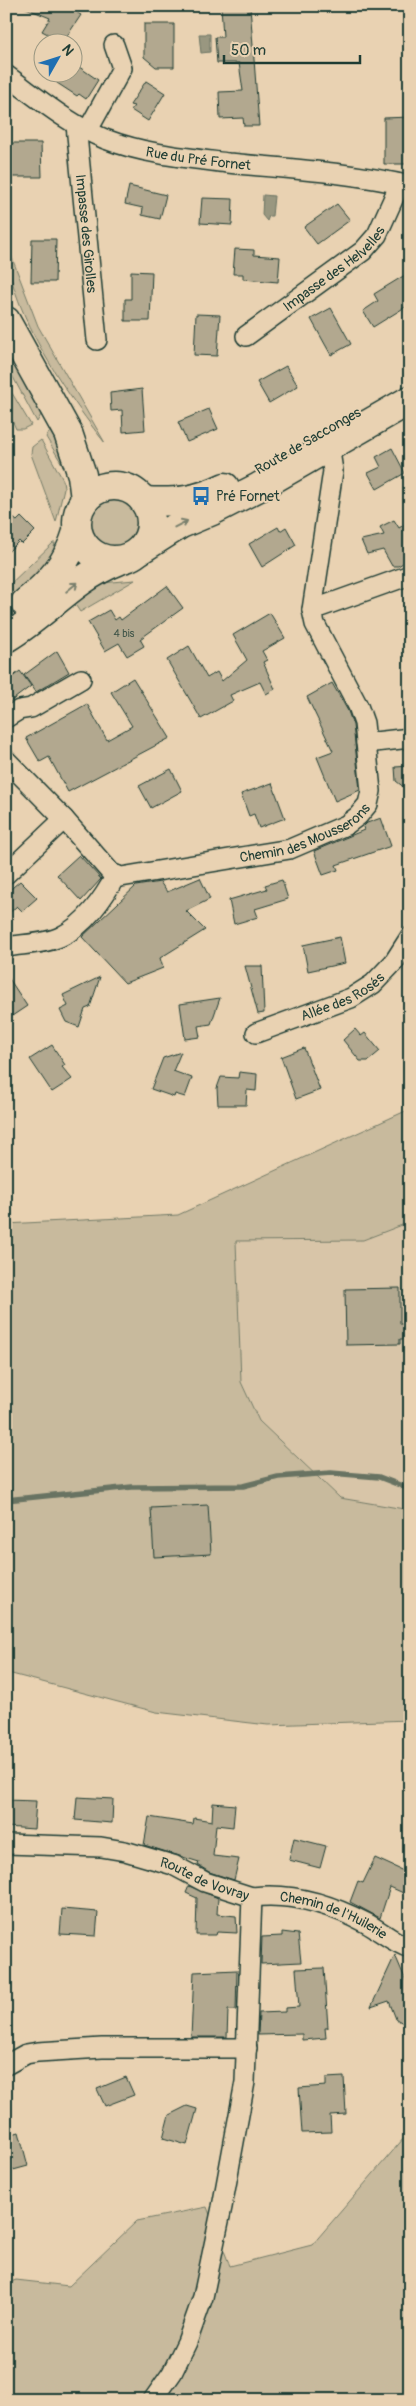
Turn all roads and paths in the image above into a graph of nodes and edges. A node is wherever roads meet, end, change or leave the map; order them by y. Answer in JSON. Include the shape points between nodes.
{"nodes":[{"id":1,"x":114,"y":45,"type":"dead end"},
{"id":2,"x":6,"y":75,"type":"edge"},
{"id":3,"x":82,"y":128,"type":"junction"},
{"id":4,"x":405,"y":185,"type":"edge"},
{"id":5,"x":6,"y":321,"type":"edge"},
{"id":6,"x":246,"y":336,"type":"dead end"},
{"id":7,"x":97,"y":340,"type":"dead end"},
{"id":8,"x":410,"y":382,"type":"edge"},
{"id":9,"x":410,"y":400,"type":"edge"},
{"id":10,"x":68,"y":433,"type":"junction"},
{"id":11,"x":329,"y":445,"type":"junction"},
{"id":12,"x":122,"y":486,"type":"junction"},
{"id":13,"x":85,"y":499,"type":"junction"},
{"id":14,"x":144,"y":501,"type":"junction"},
{"id":15,"x":77,"y":532,"type":"junction"},
{"id":16,"x":129,"y":556,"type":"junction"},
{"id":17,"x":410,"y":575,"type":"edge"},
{"id":18,"x":312,"y":610,"type":"junction"},
{"id":19,"x":6,"y":616,"type":"edge"},
{"id":20,"x":6,"y":638,"type":"edge"},
{"id":21,"x":82,"y":678,"type":"dead end"},
{"id":22,"x":6,"y":718,"type":"edge"},
{"id":23,"x":410,"y":738,"type":"edge"},
{"id":24,"x":366,"y":743,"type":"junction"},
{"id":25,"x":6,"y":760,"type":"edge"},
{"id":26,"x":64,"y":819,"type":"junction"},
{"id":27,"x":6,"y":874,"type":"edge"},
{"id":28,"x":116,"y":875,"type":"junction"},
{"id":29,"x":410,"y":937,"type":"edge"},
{"id":30,"x":6,"y":947,"type":"edge"},
{"id":31,"x":256,"y":1033,"type":"dead end"},
{"id":32,"x":6,"y":1844,"type":"edge"},
{"id":33,"x":252,"y":1897,"type":"junction"},
{"id":34,"x":410,"y":1948,"type":"edge"},
{"id":35,"x":247,"y":2048,"type":"junction"},
{"id":36,"x":6,"y":2065,"type":"edge"},
{"id":37,"x":153,"y":2400,"type":"edge"}],
"edges":[{"from":1,"to":3,"type":"street","via":[[122,68]]},
{"from":2,"to":3,"type":"street","name":"Rue du Pré Fornet"},
{"from":3,"to":4,"type":"street","name":"Rue du Pré Fornet","via":[[106,139],[169,156],[353,176]]},
{"from":3,"to":7,"type":"street","name":"Impasse des Girolles"},
{"from":4,"to":6,"type":"street","name":"Impasse des Helvelles","via":[[377,235],[363,250]]},
{"from":5,"to":10,"type":"street"},
{"from":8,"to":14,"type":"street","name":"Route de Sacconges","via":[[220,489],[176,502]]},
{"from":9,"to":11,"type":"street","name":"Route de Sacconges"},
{"from":10,"to":12,"type":"street","via":[[97,466]]},
{"from":10,"to":13,"type":"street","via":[[82,475]]},
{"from":16,"to":11,"type":"street","name":"Route de Sacconges","one_way":true,"via":[[181,524],[259,487]]},
{"from":11,"to":18,"type":"street","name":"Chemin des Mousserons","via":[[333,471]]},
{"from":12,"to":13,"type":"street","via":[[95,490]]},
{"from":12,"to":14,"type":"street"},
{"from":13,"to":15,"type":"street","via":[[77,514]]},
{"from":14,"to":16,"type":"street","via":[[152,526],[148,540]]},
{"from":15,"to":16,"type":"street","via":[[82,544],[104,560]]},
{"from":15,"to":19,"type":"street","via":[[61,569],[38,593]]},
{"from":20,"to":16,"type":"street","name":"Route de Sacconges","one_way":true,"via":[[26,626],[82,579]]},
{"from":17,"to":18,"type":"street"},
{"from":18,"to":24,"type":"street","name":"Chemin des Mousserons","via":[[314,624],[358,706]]},
{"from":21,"to":22,"type":"street","via":[[41,703]]},
{"from":23,"to":24,"type":"street"},
{"from":24,"to":28,"type":"street","name":"Chemin des Mousserons","via":[[371,791],[368,804],[346,825],[290,849],[121,877]]},
{"from":25,"to":26,"type":"street"},
{"from":26,"to":27,"type":"street"},
{"from":26,"to":28,"type":"street"},
{"from":28,"to":30,"type":"street","via":[[90,914],[60,937]]},
{"from":29,"to":31,"type":"street","name":"Allée des Rosés","via":[[394,962],[372,984],[351,998]]},
{"from":32,"to":33,"type":"street","name":"Route de Vovray","via":[[101,1847],[125,1851],[173,1865],[205,1882]]},
{"from":33,"to":34,"type":"street","name":"Chemin de l'Huilerie","via":[[309,1901],[332,1907]]},
{"from":33,"to":35,"type":"street","name":"Route de Vovray"},
{"from":35,"to":36,"type":"street","via":[[102,2048],[38,2052],[26,2054]]},
{"from":35,"to":37,"type":"street","name":"Route de Vovray","via":[[246,2082],[203,2297],[188,2342]]}]}
